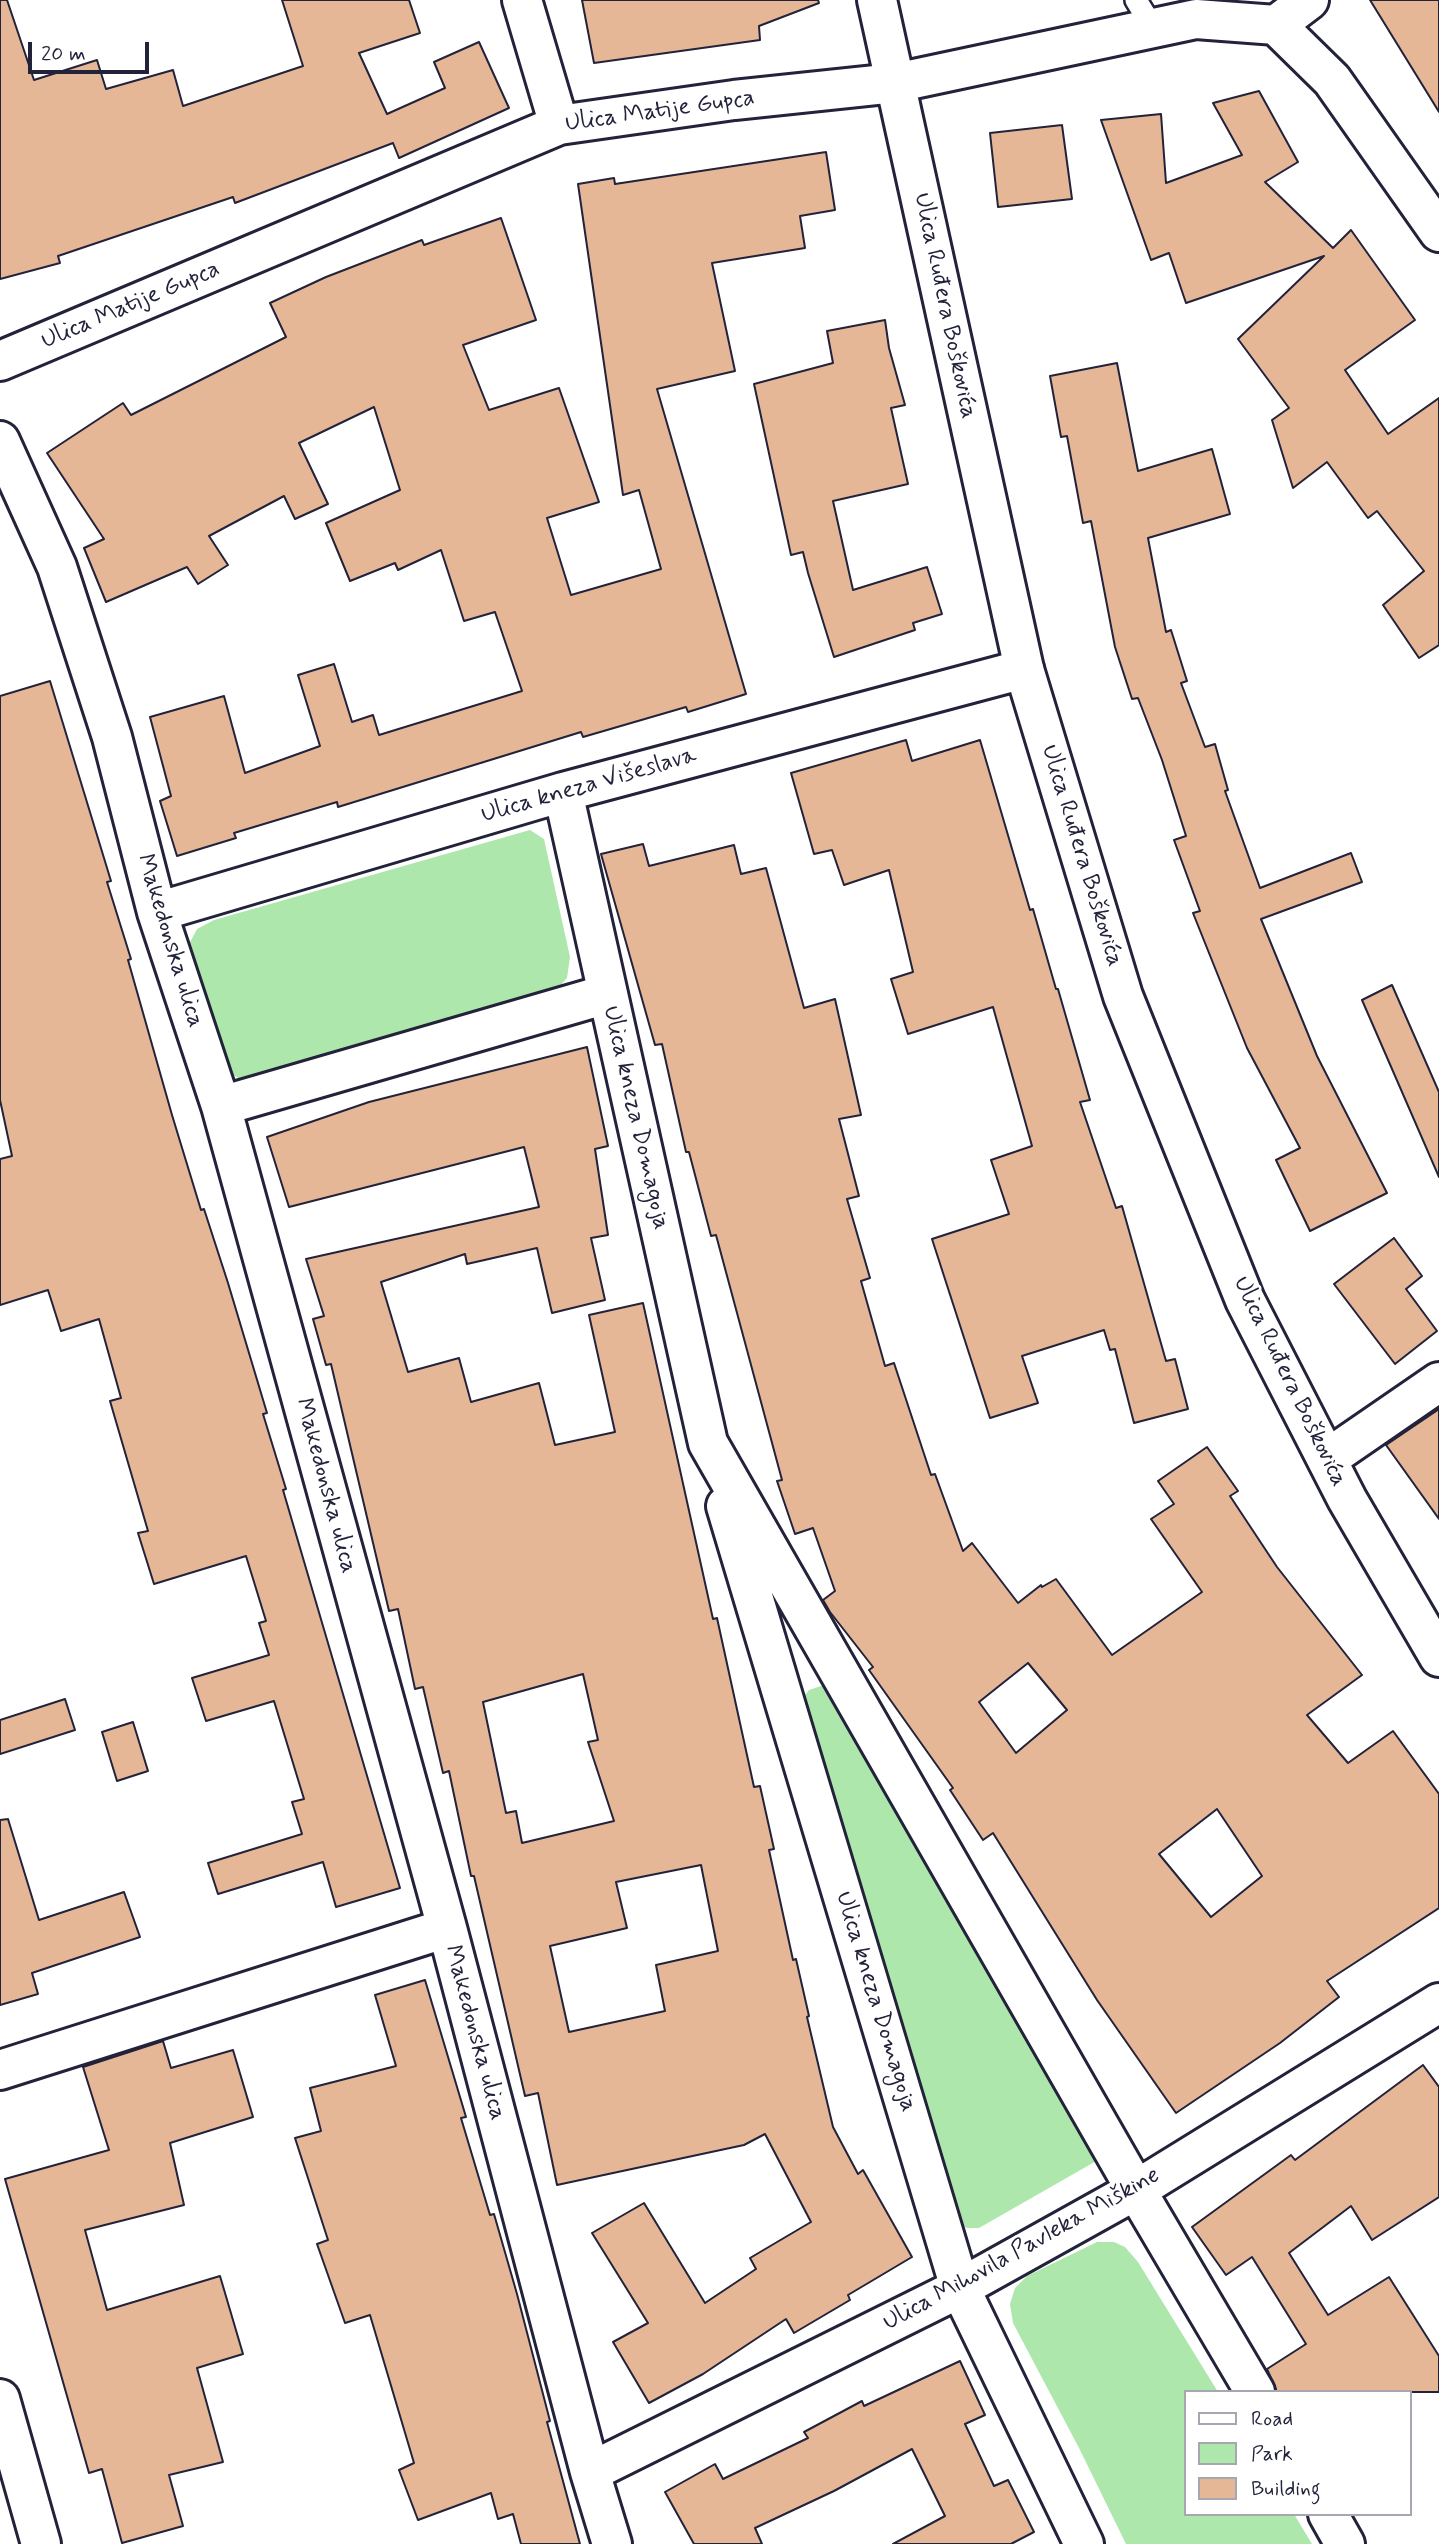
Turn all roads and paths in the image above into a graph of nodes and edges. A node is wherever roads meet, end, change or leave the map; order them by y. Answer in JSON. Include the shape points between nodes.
{"nodes":[{"id":1,"x":522,"y":0,"type":"edge"},
{"id":2,"x":877,"y":0,"type":"edge"},
{"id":3,"x":1309,"y":0,"type":"edge"},
{"id":4,"x":1144,"y":14,"type":"edge"},
{"id":5,"x":1276,"y":25,"type":"junction"},
{"id":6,"x":895,"y":83,"type":"junction"},
{"id":7,"x":559,"y":125,"type":"junction"},
{"id":8,"x":1439,"y":232,"type":"edge"},
{"id":9,"x":0,"y":361,"type":"edge"},
{"id":10,"x":0,"y":441,"type":"edge"},
{"id":11,"x":1024,"y":668,"type":"junction"},
{"id":12,"x":563,"y":792,"type":"junction"},
{"id":13,"x":157,"y":912,"type":"junction"},
{"id":14,"x":607,"y":994,"type":"junction"},
{"id":15,"x":220,"y":1106,"type":"junction"},
{"id":16,"x":1439,"y":1382,"type":"edge"},
{"id":17,"x":708,"y":1443,"type":"junction"},
{"id":18,"x":1326,"y":1459,"type":"junction"},
{"id":19,"x":1439,"y":1657,"type":"edge"},
{"id":20,"x":447,"y":1928,"type":"junction"},
{"id":21,"x":1439,"y":2003,"type":"edge"},
{"id":22,"x":0,"y":2070,"type":"edge"},
{"id":23,"x":1136,"y":2190,"type":"junction"},
{"id":24,"x":960,"y":2288,"type":"junction"},
{"id":25,"x":1254,"y":2390,"type":"edge"},
{"id":26,"x":0,"y":2399,"type":"edge"},
{"id":27,"x":590,"y":2472,"type":"junction"},
{"id":28,"x":1329,"y":2516,"type":"edge"},
{"id":29,"x":41,"y":2544,"type":"edge"},
{"id":30,"x":612,"y":2544,"type":"edge"},
{"id":31,"x":1084,"y":2544,"type":"edge"},
{"id":32,"x":1345,"y":2544,"type":"edge"}],
"edges":[{"from":1,"to":7,"type":"street"},
{"from":2,"to":6,"type":"street","name":"Ulica Ruđera Boškovića"},
{"from":3,"to":5,"type":"street"},
{"from":4,"to":5,"type":"street","name":"Ulica Matije Gupca"},
{"from":4,"to":6,"type":"street","name":"Ulica Matije Gupca"},
{"from":5,"to":8,"type":"street","via":[[1332,80]]},
{"from":6,"to":7,"type":"street","name":"Ulica Matije Gupca"},
{"from":6,"to":11,"type":"street","name":"Ulica Ruđera Boškovića"},
{"from":7,"to":9,"type":"street","name":"Ulica Matije Gupca"},
{"from":10,"to":13,"type":"street","name":"Makedonska ulica","via":[[57,567],[112,737]]},
{"from":11,"to":12,"type":"street","name":"Ulica kneza Višeslava"},
{"from":11,"to":18,"type":"street","name":"Ulica Ruđera Boškovića","via":[[1123,996],[1245,1300]]},
{"from":12,"to":13,"type":"street","name":"Ulica kneza Višeslava"},
{"from":12,"to":14,"type":"street","name":"Ulica kneza Domagoja"},
{"from":13,"to":15,"type":"street","name":"Makedonska ulica"},
{"from":14,"to":15,"type":"street"},
{"from":14,"to":17,"type":"street","name":"Ulica kneza Domagoja"},
{"from":15,"to":20,"type":"street","name":"Makedonska ulica"},
{"from":16,"to":18,"type":"street"},
{"from":17,"to":23,"type":"street","name":"Ulica kneza Domagoja"},
{"from":17,"to":24,"type":"street","name":"Ulica kneza Domagoja"},
{"from":18,"to":19,"type":"street","name":"Ulica Ruđera Boškovića"},
{"from":20,"to":22,"type":"street"},
{"from":20,"to":27,"type":"street","name":"Makedonska ulica"},
{"from":21,"to":23,"type":"street","name":"Ulica Mihovila Pavleka Miškine"},
{"from":23,"to":24,"type":"street","name":"Ulica Mihovila Pavleka Miškine"},
{"from":23,"to":25,"type":"street","name":"Ulica kneza Domagoja"},
{"from":24,"to":27,"type":"street","name":"Ulica Mihovila Pavleka Miškine"},
{"from":24,"to":31,"type":"street","name":"Ulica kneza Domagoja"},
{"from":26,"to":29,"type":"street"},
{"from":27,"to":30,"type":"street","name":"Makedonska ulica"},
{"from":28,"to":32,"type":"street"}]}
